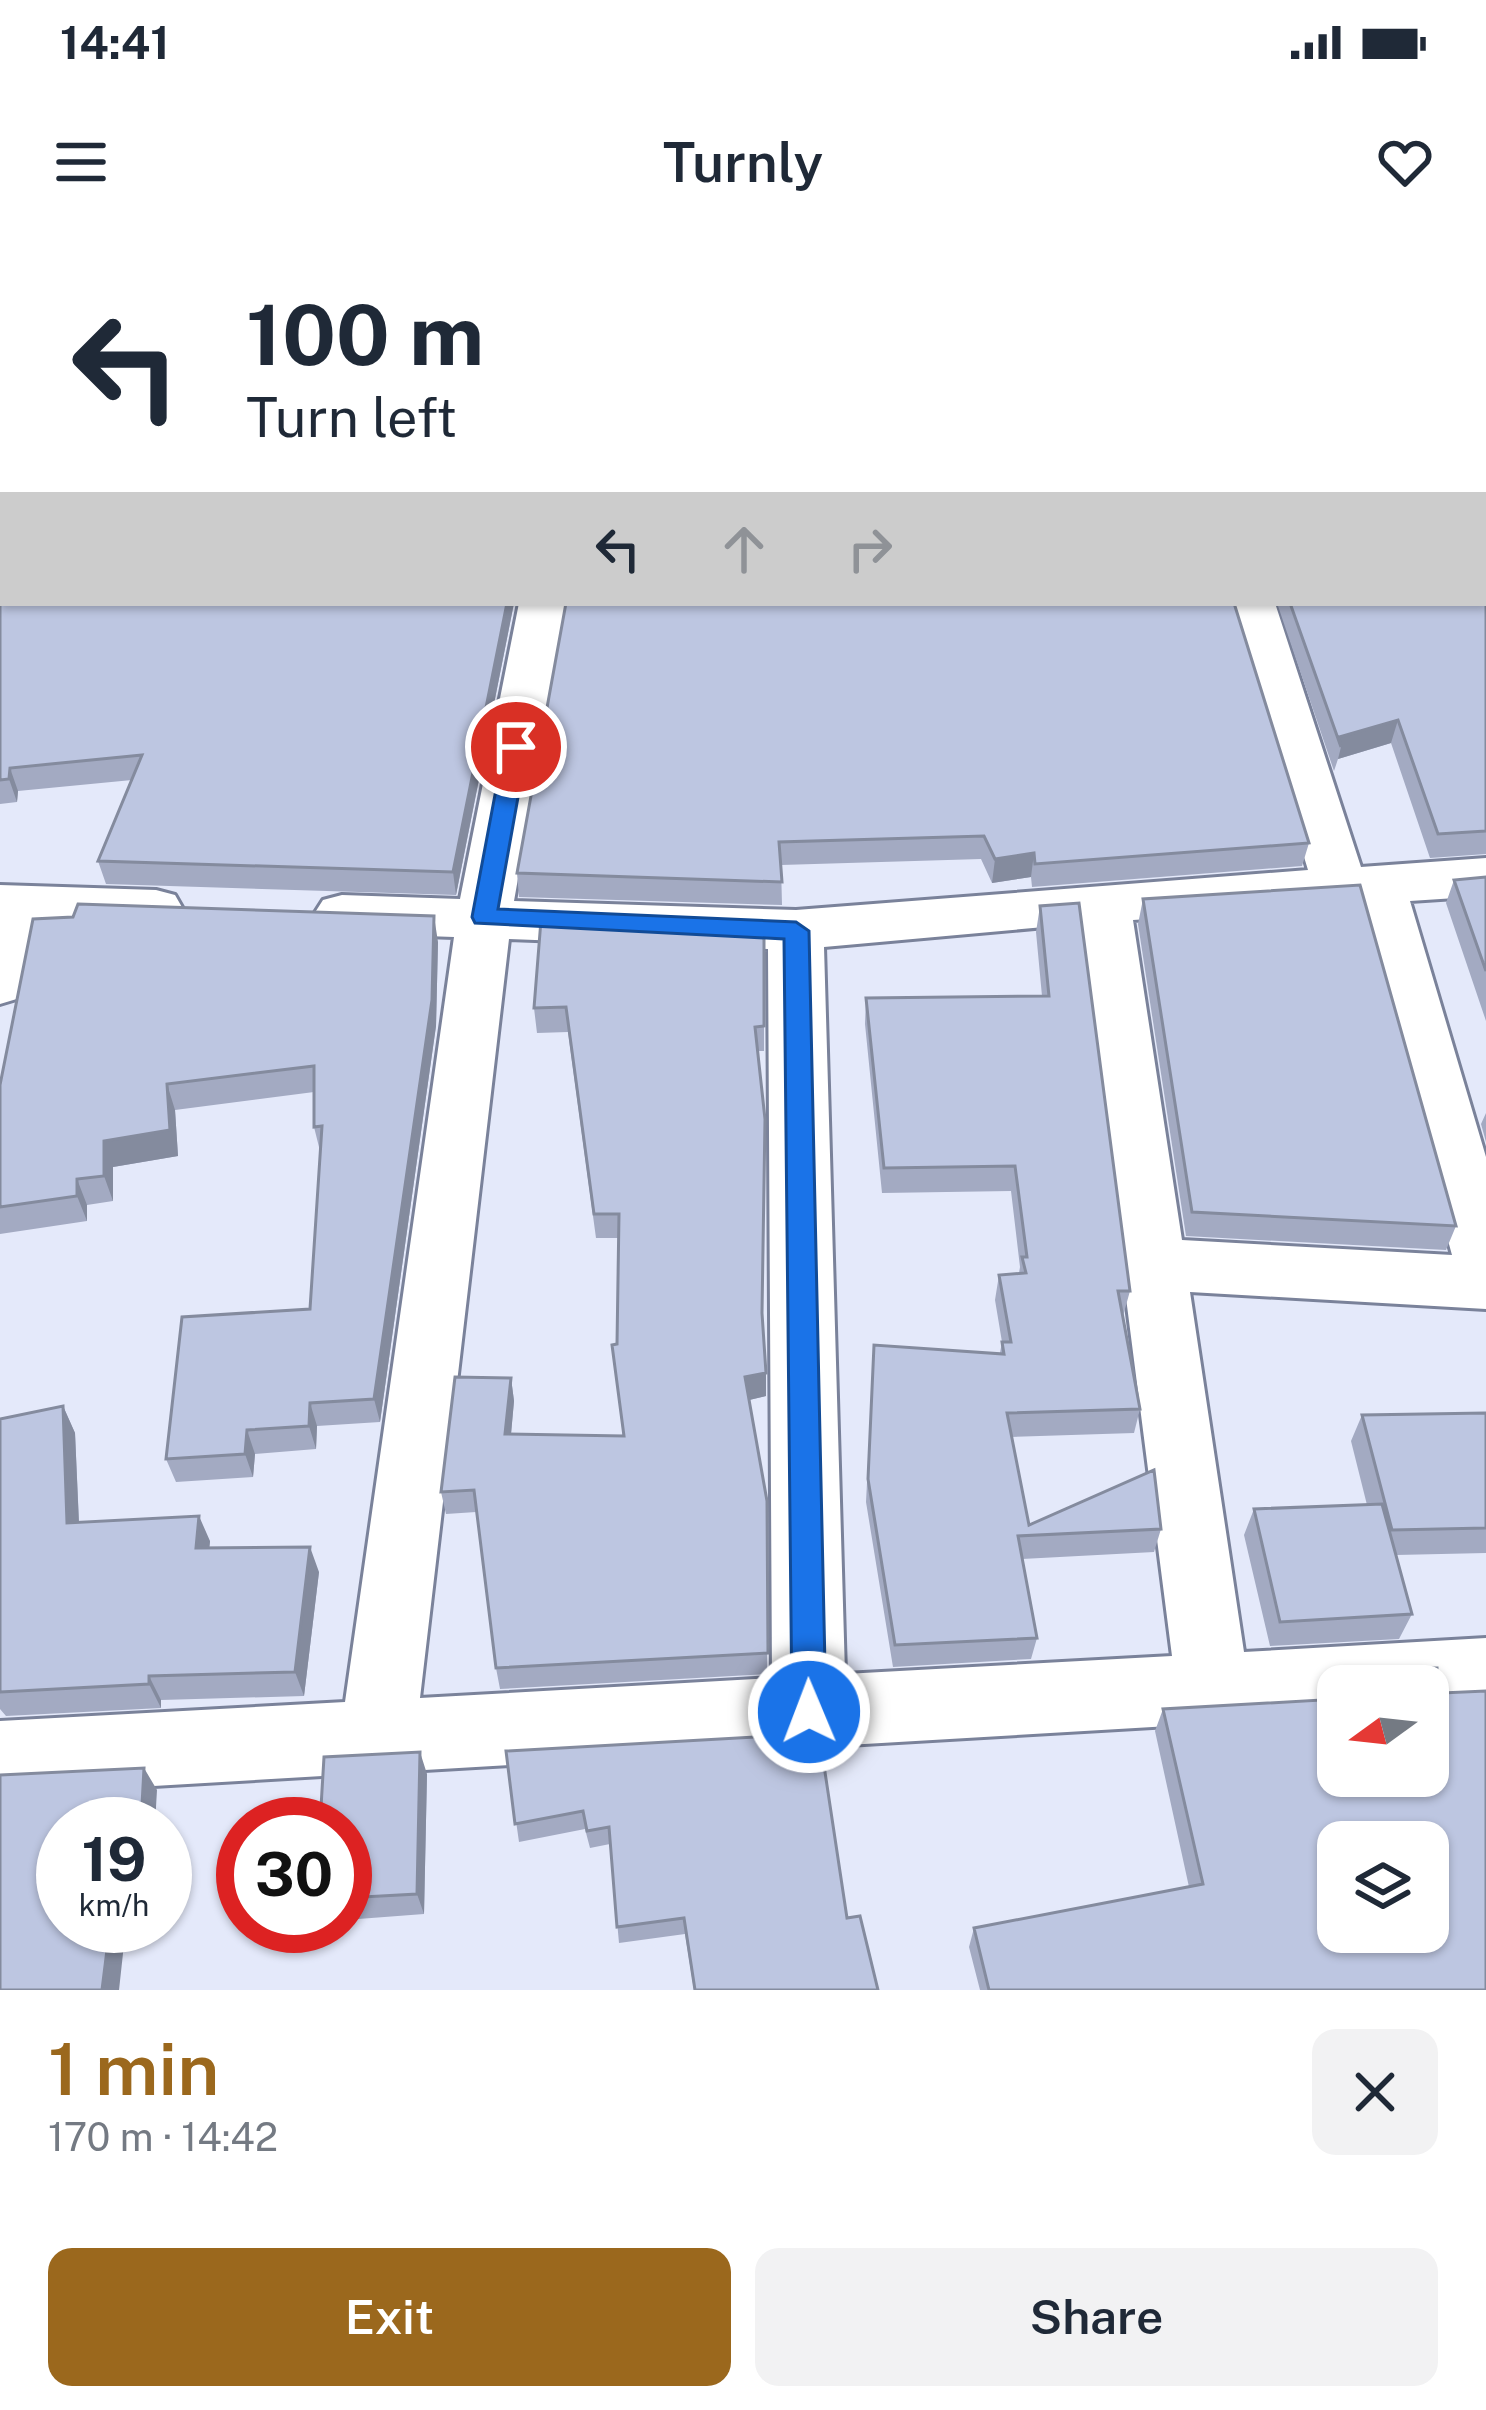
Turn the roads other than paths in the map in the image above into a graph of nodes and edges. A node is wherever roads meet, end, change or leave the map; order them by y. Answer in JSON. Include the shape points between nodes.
{"nodes":[{"id":1,"x":542,"y":606,"type":"edge"},
{"id":2,"x":1252,"y":606,"type":"edge"},
{"id":3,"x":1486,"y":878,"type":"edge"},
{"id":4,"x":1359,"y":887,"type":"junction"},
{"id":5,"x":1102,"y":903,"type":"junction"},
{"id":6,"x":5,"y":905,"type":"edge"},
{"id":7,"x":200,"y":910,"type":"edge"},
{"id":8,"x":295,"y":912,"type":"edge"},
{"id":9,"x":484,"y":917,"type":"junction"},
{"id":10,"x":796,"y":931,"type":"junction"},
{"id":11,"x":0,"y":983,"type":"edge"},
{"id":12,"x":1486,"y":1263,"type":"edge"},
{"id":13,"x":1150,"y":1264,"type":"junction"},
{"id":14,"x":1486,"y":1283,"type":"edge"},
{"id":15,"x":1486,"y":1672,"type":"edge"},
{"id":16,"x":1213,"y":1688,"type":"junction"},
{"id":17,"x":809,"y":1712,"type":"junction"},
{"id":18,"x":378,"y":1736,"type":"junction"},
{"id":19,"x":0,"y":1758,"type":"edge"}],
"edges":[{"from":1,"to":9,"type":"street"},
{"from":2,"to":4,"type":"street"},
{"from":3,"to":4,"type":"street"},
{"from":4,"to":5,"type":"street"},
{"from":4,"to":12,"type":"street"},
{"from":5,"to":10,"type":"street"},
{"from":5,"to":13,"type":"street"},
{"from":6,"to":7,"type":"street"},
{"from":6,"to":11,"type":"street"},
{"from":8,"to":9,"type":"street"},
{"from":9,"to":10,"type":"street"},
{"from":9,"to":18,"type":"street"},
{"from":10,"to":17,"type":"street"},
{"from":13,"to":14,"type":"street"},
{"from":13,"to":16,"type":"street"},
{"from":15,"to":16,"type":"street"},
{"from":16,"to":17,"type":"street"},
{"from":17,"to":18,"type":"street"},
{"from":18,"to":19,"type":"street"}]}
